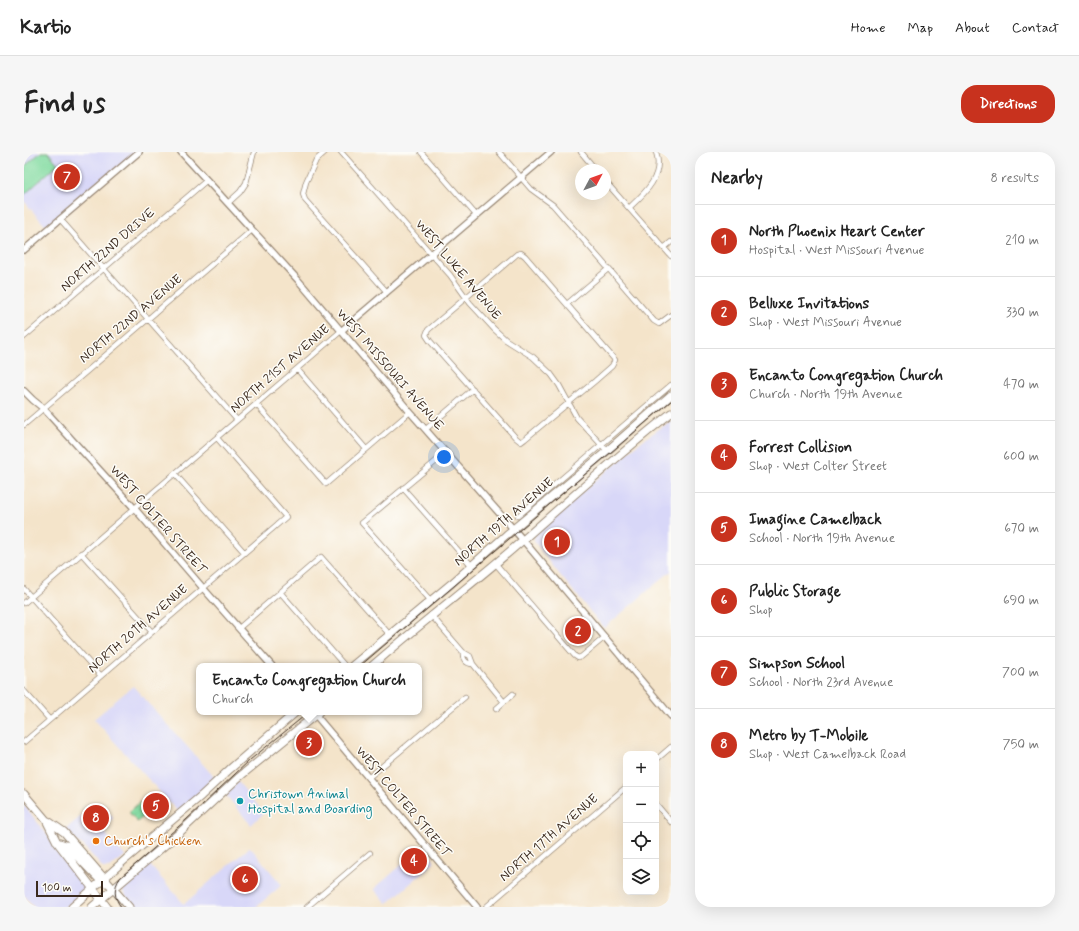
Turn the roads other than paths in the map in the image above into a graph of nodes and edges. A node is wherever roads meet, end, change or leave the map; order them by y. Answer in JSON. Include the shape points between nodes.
{"nodes":[{"id":1,"x":139,"y":152,"type":"edge"},
{"id":2,"x":181,"y":152,"type":"edge"},
{"id":3,"x":254,"y":152,"type":"edge"},
{"id":4,"x":325,"y":152,"type":"edge"},
{"id":5,"x":341,"y":152,"type":"edge"},
{"id":6,"x":421,"y":152,"type":"edge"},
{"id":7,"x":499,"y":152,"type":"edge"},
{"id":8,"x":551,"y":152,"type":"edge"},
{"id":9,"x":581,"y":152,"type":"edge"},
{"id":10,"x":656,"y":152,"type":"edge"},
{"id":11,"x":591,"y":164,"type":"edge"},
{"id":12,"x":522,"y":177,"type":"junction"},
{"id":13,"x":207,"y":180,"type":"junction"},
{"id":14,"x":611,"y":188,"type":"edge"},
{"id":15,"x":228,"y":203,"type":"junction"},
{"id":16,"x":629,"y":208,"type":"junction"},
{"id":17,"x":476,"y":215,"type":"junction"},
{"id":18,"x":60,"y":219,"type":"junction"},
{"id":19,"x":252,"y":230,"type":"junction"},
{"id":20,"x":671,"y":242,"type":"edge"},
{"id":21,"x":664,"y":248,"type":"junction"},
{"id":22,"x":24,"y":250,"type":"edge"},
{"id":23,"x":432,"y":254,"type":"junction"},
{"id":24,"x":671,"y":256,"type":"edge"},
{"id":25,"x":103,"y":269,"type":"junction"},
{"id":26,"x":608,"y":269,"type":"junction"},
{"id":27,"x":387,"y":292,"type":"junction"},
{"id":28,"x":466,"y":297,"type":"junction"},
{"id":29,"x":567,"y":304,"type":"junction"},
{"id":30,"x":671,"y":315,"type":"edge"},
{"id":31,"x":147,"y":320,"type":"junction"},
{"id":32,"x":341,"y":331,"type":"junction"},
{"id":33,"x":24,"y":337,"type":"edge"},
{"id":34,"x":297,"y":369,"type":"junction"},
{"id":35,"x":671,"y":385,"type":"edge"},
{"id":36,"x":473,"y":389,"type":"junction"},
{"id":37,"x":24,"y":391,"type":"edge"},
{"id":38,"x":671,"y":395,"type":"edge"},
{"id":39,"x":569,"y":403,"type":"junction"},
{"id":40,"x":256,"y":404,"type":"junction"},
{"id":41,"x":43,"y":408,"type":"junction"},
{"id":42,"x":410,"y":412,"type":"junction"},
{"id":43,"x":671,"y":413,"type":"edge"},
{"id":44,"x":237,"y":420,"type":"junction"},
{"id":45,"x":24,"y":425,"type":"edge"},
{"id":46,"x":426,"y":430,"type":"junction"},
{"id":47,"x":217,"y":438,"type":"junction"},
{"id":48,"x":601,"y":444,"type":"junction"},
{"id":49,"x":366,"y":449,"type":"junction"},
{"id":50,"x":607,"y":451,"type":"junction"},
{"id":51,"x":447,"y":452,"type":"junction"},
{"id":52,"x":175,"y":474,"type":"junction"},
{"id":53,"x":403,"y":488,"type":"junction"},
{"id":54,"x":135,"y":509,"type":"junction"},
{"id":55,"x":518,"y":516,"type":"dead end"},
{"id":56,"x":514,"y":529,"type":"junction"},
{"id":57,"x":523,"y":540,"type":"junction"},
{"id":58,"x":244,"y":552,"type":"junction"},
{"id":59,"x":82,"y":553,"type":"junction"},
{"id":60,"x":495,"y":563,"type":"junction"},
{"id":61,"x":472,"y":566,"type":"junction"},
{"id":62,"x":202,"y":588,"type":"junction"},
{"id":63,"x":24,"y":589,"type":"edge"},
{"id":64,"x":280,"y":592,"type":"junction"},
{"id":65,"x":31,"y":597,"type":"junction"},
{"id":66,"x":431,"y":601,"type":"junction"},
{"id":67,"x":24,"y":603,"type":"edge"},
{"id":68,"x":431,"y":615,"type":"junction"},
{"id":69,"x":239,"y":628,"type":"junction"},
{"id":70,"x":152,"y":632,"type":"junction"},
{"id":71,"x":390,"y":635,"type":"junction"},
{"id":72,"x":605,"y":637,"type":"junction"},
{"id":73,"x":269,"y":663,"type":"edge"},
{"id":74,"x":342,"y":663,"type":"edge"},
{"id":75,"x":356,"y":663,"type":"edge"},
{"id":76,"x":375,"y":663,"type":"edge"},
{"id":77,"x":101,"y":676,"type":"junction"},
{"id":78,"x":24,"y":691,"type":"edge"},
{"id":79,"x":513,"y":694,"type":"dead end"},
{"id":80,"x":464,"y":697,"type":"dead end"},
{"id":81,"x":504,"y":702,"type":"junction"},
{"id":82,"x":496,"y":709,"type":"dead end"},
{"id":83,"x":293,"y":715,"type":"edge"},
{"id":84,"x":314,"y":715,"type":"edge"},
{"id":85,"x":318,"y":715,"type":"edge"},
{"id":86,"x":671,"y":716,"type":"edge"},
{"id":87,"x":49,"y":719,"type":"junction"},
{"id":88,"x":24,"y":742,"type":"edge"},
{"id":89,"x":671,"y":747,"type":"edge"},
{"id":90,"x":659,"y":757,"type":"edge"},
{"id":91,"x":368,"y":778,"type":"junction"},
{"id":92,"x":623,"y":790,"type":"edge"},
{"id":93,"x":24,"y":794,"type":"edge"},
{"id":94,"x":659,"y":808,"type":"edge"},
{"id":95,"x":46,"y":820,"type":"junction"},
{"id":96,"x":671,"y":822,"type":"edge"},
{"id":97,"x":57,"y":842,"type":"junction"},
{"id":98,"x":370,"y":853,"type":"dead end"},
{"id":99,"x":102,"y":877,"type":"junction"},
{"id":100,"x":112,"y":886,"type":"junction"},
{"id":101,"x":94,"y":890,"type":"junction"},
{"id":102,"x":102,"y":900,"type":"junction"},
{"id":103,"x":72,"y":907,"type":"edge"},
{"id":104,"x":78,"y":907,"type":"edge"},
{"id":105,"x":92,"y":907,"type":"edge"},
{"id":106,"x":107,"y":907,"type":"edge"},
{"id":107,"x":129,"y":907,"type":"edge"},
{"id":108,"x":307,"y":907,"type":"edge"},
{"id":109,"x":476,"y":907,"type":"edge"},
{"id":110,"x":486,"y":907,"type":"edge"}],
"edges":[{"from":1,"to":18,"type":"street"},
{"from":2,"to":13,"type":"street","name":"WEST MISSOURI AVENUE"},
{"from":3,"to":15,"type":"street","via":[[246,183]]},
{"from":4,"to":27,"type":"street","via":[[316,160],[306,182],[303,194],[305,200]]},
{"from":5,"to":23,"type":"street","name":"WEST LUKE AVENUE"},
{"from":6,"to":17,"type":"street"},
{"from":7,"to":12,"type":"street"},
{"from":8,"to":12,"type":"street","name":"NORTH 21ST AVENUE"},
{"from":9,"to":11,"type":"street"},
{"from":10,"to":16,"type":"street","via":[[657,175],[644,194]]},
{"from":12,"to":17,"type":"street","name":"NORTH 21ST AVENUE"},
{"from":12,"to":26,"type":"street","via":[[531,189],[553,205]]},
{"from":13,"to":15,"type":"street","name":"WEST MISSOURI AVENUE"},
{"from":13,"to":25,"type":"street","name":"NORTH 22ND DRIVE"},
{"from":14,"to":16,"type":"street"},
{"from":15,"to":19,"type":"street","name":"WEST MISSOURI AVENUE"},
{"from":16,"to":21,"type":"street"},
{"from":17,"to":23,"type":"street","name":"NORTH 21ST AVENUE"},
{"from":18,"to":22,"type":"street"},
{"from":18,"to":25,"type":"street"},
{"from":19,"to":31,"type":"street","name":"NORTH 22ND AVENUE"},
{"from":19,"to":32,"type":"street","name":"WEST MISSOURI AVENUE"},
{"from":20,"to":21,"type":"street"},
{"from":21,"to":24,"type":"street"},
{"from":23,"to":27,"type":"street","name":"NORTH 21ST AVENUE"},
{"from":23,"to":28,"type":"street","name":"WEST LUKE AVENUE"},
{"from":25,"to":31,"type":"street"},
{"from":25,"to":33,"type":"street","name":"NORTH 22ND DRIVE"},
{"from":26,"to":29,"type":"street"},
{"from":26,"to":30,"type":"street","via":[[654,321],[659,324]]},
{"from":27,"to":32,"type":"street","name":"NORTH 21ST AVENUE"},
{"from":28,"to":29,"type":"street","via":[[521,253]]},
{"from":28,"to":36,"type":"street","via":[[428,330],[426,335]]},
{"from":28,"to":39,"type":"street","name":"WEST LUKE AVENUE","via":[[494,330],[545,367]]},
{"from":29,"to":39,"type":"street","via":[[616,360]]},
{"from":31,"to":41,"type":"street","name":"NORTH 22ND AVENUE"},
{"from":31,"to":44,"type":"street"},
{"from":32,"to":34,"type":"street","name":"NORTH 21ST AVENUE"},
{"from":32,"to":42,"type":"street","name":"WEST MISSOURI AVENUE"},
{"from":34,"to":40,"type":"street","name":"NORTH 21ST AVENUE"},
{"from":34,"to":49,"type":"street"},
{"from":35,"to":48,"type":"street","name":"NORTH 19TH AVENUE"},
{"from":36,"to":39,"type":"street","via":[[521,442]]},
{"from":36,"to":46,"type":"street"},
{"from":37,"to":41,"type":"street","name":"WEST COLTER STREET"},
{"from":38,"to":50,"type":"main road","name":"NORTH 19TH AVENUE"},
{"from":39,"to":48,"type":"street","name":"WEST LUKE AVENUE","via":[[577,418]]},
{"from":40,"to":44,"type":"street","name":"NORTH 21ST AVENUE"},
{"from":40,"to":49,"type":"street","via":[[326,484]]},
{"from":41,"to":45,"type":"street","name":"NORTH 22ND AVENUE"},
{"from":41,"to":54,"type":"street","name":"WEST COLTER STREET"},
{"from":42,"to":46,"type":"street","name":"WEST MISSOURI AVENUE"},
{"from":42,"to":49,"type":"street"},
{"from":43,"to":57,"type":"main road","name":"NORTH 19TH AVENUE"},
{"from":44,"to":47,"type":"street","name":"NORTH 21ST AVENUE"},
{"from":46,"to":51,"type":"street","name":"WEST MISSOURI AVENUE"},
{"from":47,"to":52,"type":"street","name":"NORTH 21ST AVENUE"},
{"from":47,"to":58,"type":"street","name":"NORTH 20TH AVENUE","via":[[286,517]]},
{"from":48,"to":50,"type":"street","name":"WEST LUKE AVENUE"},
{"from":48,"to":55,"type":"street","name":"NORTH 19TH AVENUE"},
{"from":50,"to":56,"type":"main road","name":"NORTH 19TH AVENUE"},
{"from":51,"to":53,"type":"street"},
{"from":51,"to":56,"type":"street","name":"WEST MISSOURI AVENUE"},
{"from":52,"to":54,"type":"street","name":"NORTH 21ST AVENUE"},
{"from":52,"to":58,"type":"street"},
{"from":53,"to":61,"type":"street"},
{"from":53,"to":66,"type":"street","via":[[362,523]]},
{"from":54,"to":59,"type":"street","name":"NORTH 21ST AVENUE"},
{"from":54,"to":62,"type":"street","name":"WEST COLTER STREET"},
{"from":56,"to":57,"type":"street","name":"WEST MISSOURI AVENUE"},
{"from":56,"to":61,"type":"main road","name":"NORTH 19TH AVENUE"},
{"from":57,"to":60,"type":"main road","name":"NORTH 19TH AVENUE"},
{"from":57,"to":72,"type":"street","name":"WEST MISSOURI AVENUE"},
{"from":58,"to":62,"type":"street","name":"NORTH 20TH AVENUE"},
{"from":59,"to":65,"type":"street","name":"NORTH 21ST AVENUE"},
{"from":59,"to":70,"type":"street"},
{"from":60,"to":68,"type":"main road","name":"NORTH 19TH AVENUE"},
{"from":60,"to":72,"type":"street","via":[[578,658]]},
{"from":61,"to":66,"type":"main road","name":"NORTH 19TH AVENUE"},
{"from":62,"to":69,"type":"street","name":"WEST COLTER STREET"},
{"from":62,"to":70,"type":"street","name":"NORTH 20TH AVENUE"},
{"from":63,"to":65,"type":"street"},
{"from":64,"to":69,"type":"street"},
{"from":64,"to":71,"type":"street","via":[[321,557]]},
{"from":64,"to":74,"type":"street"},
{"from":65,"to":67,"type":"street","name":"NORTH 21ST AVENUE"},
{"from":65,"to":77,"type":"street"},
{"from":66,"to":71,"type":"main road","name":"NORTH 19TH AVENUE"},
{"from":68,"to":76,"type":"main road","name":"NORTH 19TH AVENUE"},
{"from":68,"to":81,"type":"street","via":[[463,652],[465,662],[473,664]]},
{"from":69,"to":73,"type":"street","name":"WEST COLTER STREET"},
{"from":70,"to":77,"type":"street","name":"NORTH 20TH AVENUE"},
{"from":71,"to":75,"type":"main road","name":"NORTH 19TH AVENUE"},
{"from":72,"to":86,"type":"street","name":"WEST MISSOURI AVENUE"},
{"from":77,"to":87,"type":"street","name":"NORTH 20TH AVENUE"},
{"from":78,"to":87,"type":"street"},
{"from":79,"to":81,"type":"street"},
{"from":80,"to":91,"type":"street"},
{"from":81,"to":82,"type":"street"},
{"from":83,"to":99,"type":"main road","via":[[202,796]]},
{"from":84,"to":100,"type":"main road","via":[[120,883]]},
{"from":85,"to":91,"type":"street","name":"WEST COLTER STREET"},
{"from":87,"to":88,"type":"street","name":"NORTH 20TH AVENUE"},
{"from":89,"to":90,"type":"street"},
{"from":91,"to":109,"type":"street","name":"WEST COLTER STREET"},
{"from":92,"to":110,"type":"street","name":"NORTH 17TH AVENUE"},
{"from":93,"to":95,"type":"main road"},
{"from":94,"to":96,"type":"street"},
{"from":95,"to":97,"type":"main road"},
{"from":95,"to":99,"type":"main road","via":[[64,832]]},
{"from":97,"to":99,"type":"main road","via":[[66,844]]},
{"from":97,"to":101,"type":"main road"},
{"from":98,"to":108,"type":"street"},
{"from":99,"to":100,"type":"main road"},
{"from":99,"to":101,"type":"main road"},
{"from":100,"to":102,"type":"main road"},
{"from":100,"to":107,"type":"main road"},
{"from":101,"to":102,"type":"main road"},
{"from":101,"to":103,"type":"main road"},
{"from":101,"to":104,"type":"main road"},
{"from":102,"to":105,"type":"main road"},
{"from":102,"to":106,"type":"main road"}]}
